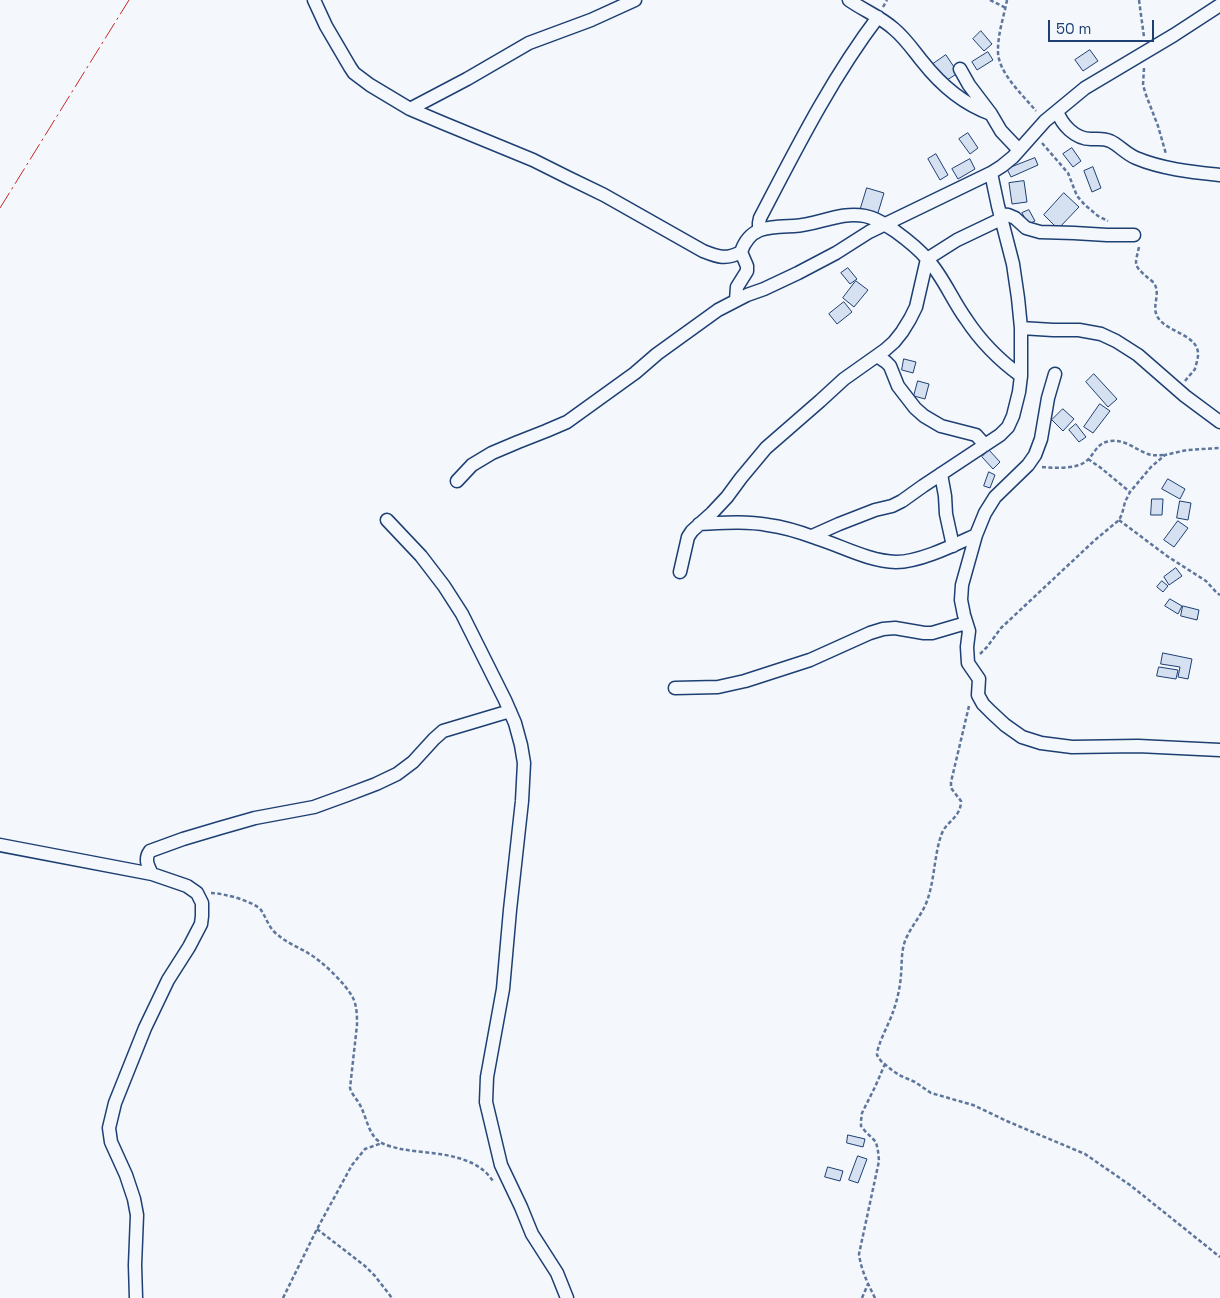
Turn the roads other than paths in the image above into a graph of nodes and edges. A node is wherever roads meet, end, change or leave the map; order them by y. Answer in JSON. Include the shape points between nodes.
{"nodes":[{"id":1,"x":314,"y":0,"type":"edge"},
{"id":2,"x":635,"y":0,"type":"edge"},
{"id":3,"x":849,"y":0,"type":"edge"},
{"id":4,"x":1220,"y":5,"type":"edge"},
{"id":5,"x":878,"y":17,"type":"junction"},
{"id":6,"x":960,"y":69,"type":"dead end"},
{"id":7,"x":410,"y":109,"type":"junction"},
{"id":8,"x":1057,"y":111,"type":"junction"},
{"id":9,"x":991,"y":114,"type":"junction"},
{"id":10,"x":1019,"y":150,"type":"junction"},
{"id":11,"x":991,"y":173,"type":"junction"},
{"id":12,"x":1220,"y":175,"type":"edge"},
{"id":13,"x":1000,"y":216,"type":"junction"},
{"id":14,"x":885,"y":224,"type":"junction"},
{"id":15,"x":759,"y":230,"type":"junction"},
{"id":16,"x":1134,"y":235,"type":"road end"},
{"id":17,"x":741,"y":252,"type":"junction"},
{"id":18,"x":927,"y":259,"type":"junction"},
{"id":19,"x":736,"y":300,"type":"junction"},
{"id":20,"x":1021,"y":328,"type":"junction"},
{"id":21,"x":877,"y":356,"type":"junction"},
{"id":22,"x":1055,"y":374,"type":"dead end"},
{"id":23,"x":1021,"y":376,"type":"junction"},
{"id":24,"x":1220,"y":422,"type":"edge"},
{"id":25,"x":985,"y":445,"type":"junction"},
{"id":26,"x":942,"y":474,"type":"junction"},
{"id":27,"x":457,"y":481,"type":"dead end"},
{"id":28,"x":386,"y":520,"type":"dead end"},
{"id":29,"x":699,"y":524,"type":"junction"},
{"id":30,"x":812,"y":536,"type":"junction"},
{"id":31,"x":976,"y":536,"type":"junction"},
{"id":32,"x":953,"y":546,"type":"junction"},
{"id":33,"x":680,"y":572,"type":"dead end"},
{"id":34,"x":966,"y":623,"type":"junction"},
{"id":35,"x":675,"y":688,"type":"dead end"},
{"id":36,"x":510,"y":711,"type":"junction"},
{"id":37,"x":1220,"y":750,"type":"edge"},
{"id":38,"x":0,"y":845,"type":"edge"},
{"id":39,"x":152,"y":874,"type":"junction"},
{"id":40,"x":136,"y":1298,"type":"edge"},
{"id":41,"x":567,"y":1298,"type":"edge"}],
"edges":[{"from":1,"to":7,"type":"street","via":[[354,73]]},
{"from":2,"to":7,"type":"street","via":[[529,42]]},
{"from":3,"to":5,"type":"street"},
{"from":4,"to":8,"type":"street","via":[[1085,88]]},
{"from":5,"to":9,"type":"street","via":[[894,29],[952,92]]},
{"from":5,"to":15,"type":"street","via":[[826,94],[760,218]]},
{"from":6,"to":9,"type":"street"},
{"from":7,"to":17,"type":"street","via":[[604,195],[703,251],[726,257]]},
{"from":8,"to":10,"type":"street"},
{"from":8,"to":12,"type":"street","via":[[1068,128],[1082,138],[1109,140],[1134,157],[1155,165]]},
{"from":9,"to":10,"type":"street","via":[[1001,131]]},
{"from":10,"to":11,"type":"street"},
{"from":11,"to":13,"type":"street"},
{"from":11,"to":14,"type":"street"},
{"from":13,"to":16,"type":"street","via":[[1008,215],[1026,228],[1040,232]]},
{"from":13,"to":18,"type":"street"},
{"from":13,"to":20,"type":"street","via":[[1013,264]]},
{"from":14,"to":15,"type":"street","via":[[856,214],[804,226]]},
{"from":14,"to":18,"type":"street"},
{"from":14,"to":19,"type":"street","via":[[798,273]]},
{"from":15,"to":17,"type":"street","via":[[747,240]]},
{"from":17,"to":19,"type":"street","via":[[747,271],[738,287]]},
{"from":18,"to":21,"type":"street","via":[[918,300],[910,319],[894,342]]},
{"from":18,"to":23,"type":"street","via":[[979,337],[999,359]]},
{"from":19,"to":27,"type":"street","via":[[686,333],[567,422],[492,453],[472,465]]},
{"from":20,"to":23,"type":"street"},
{"from":20,"to":24,"type":"street","via":[[1101,334],[1138,355]]},
{"from":21,"to":25,"type":"street","via":[[890,366],[898,386],[924,416],[940,426],[976,436]]},
{"from":21,"to":29,"type":"street","via":[[844,379],[766,448],[727,497]]},
{"from":22,"to":31,"type":"street","via":[[1035,455],[995,497]]},
{"from":23,"to":25,"type":"street","via":[[1008,427]]},
{"from":25,"to":26,"type":"street"},
{"from":26,"to":30,"type":"street","via":[[892,506]]},
{"from":26,"to":32,"type":"street"},
{"from":28,"to":36,"type":"street","via":[[421,556],[444,586],[462,614]]},
{"from":29,"to":30,"type":"street","via":[[767,524]]},
{"from":29,"to":33,"type":"street","via":[[688,537]]},
{"from":30,"to":32,"type":"street","via":[[881,560],[898,562]]},
{"from":31,"to":32,"type":"street"},
{"from":31,"to":34,"type":"street","via":[[962,585],[961,600]]},
{"from":34,"to":35,"type":"street","via":[[932,633],[883,629],[810,660],[745,681],[718,687]]},
{"from":34,"to":37,"type":"street","via":[[969,630],[968,663],[979,680],[978,695],[991,712],[1022,736],[1041,743],[1072,747]]},
{"from":36,"to":39,"type":"street","via":[[443,731],[397,774],[354,793],[314,807],[238,823],[150,851],[147,860]]},
{"from":36,"to":41,"type":"street","via":[[522,745],[522,801],[503,989],[487,1077],[486,1102],[501,1165],[532,1234]]},
{"from":38,"to":39,"type":"street"},
{"from":39,"to":40,"type":"street","via":[[187,886],[197,893],[202,903],[202,916],[201,924],[168,980],[145,1028],[115,1103],[110,1128],[111,1142],[126,1175],[137,1215]]}]}
